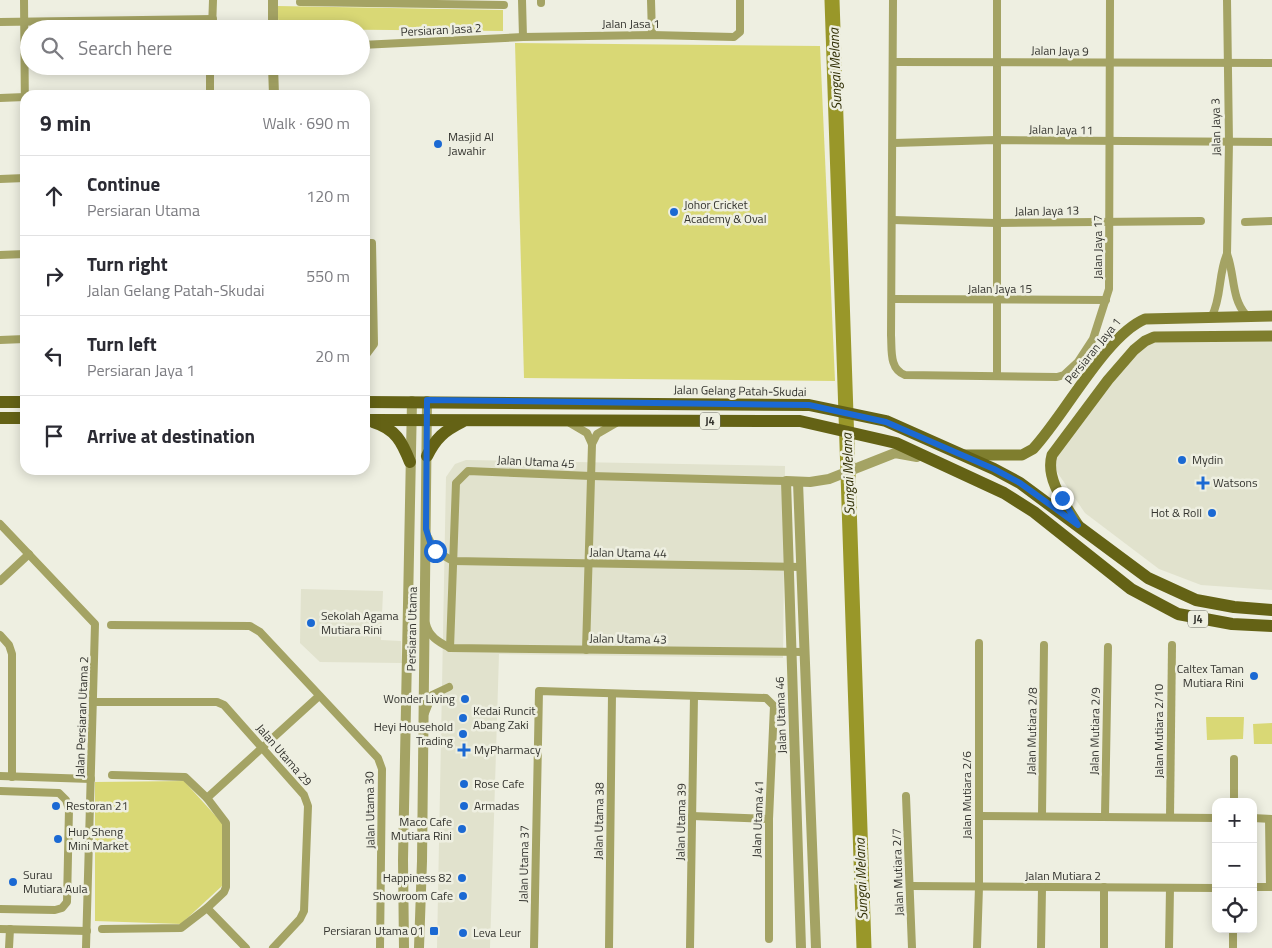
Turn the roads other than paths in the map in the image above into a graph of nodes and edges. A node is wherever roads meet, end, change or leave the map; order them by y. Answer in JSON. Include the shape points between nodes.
{"nodes":[{"id":1,"x":24,"y":0,"type":"edge"},
{"id":2,"x":213,"y":0,"type":"edge"},
{"id":3,"x":273,"y":0,"type":"edge"},
{"id":4,"x":522,"y":0,"type":"edge"},
{"id":5,"x":651,"y":0,"type":"edge"},
{"id":6,"x":740,"y":0,"type":"edge"},
{"id":7,"x":893,"y":0,"type":"edge"},
{"id":8,"x":997,"y":0,"type":"edge"},
{"id":9,"x":1110,"y":0,"type":"edge"},
{"id":10,"x":1227,"y":0,"type":"edge"},
{"id":11,"x":394,"y":1,"type":"edge"},
{"id":12,"x":300,"y":2,"type":"dead end"},
{"id":13,"x":504,"y":5,"type":"dead end"},
{"id":14,"x":213,"y":19,"type":"joint"},
{"id":15,"x":24,"y":20,"type":"edge"},
{"id":16,"x":150,"y":20,"type":"edge"},
{"id":17,"x":273,"y":20,"type":"edge"},
{"id":18,"x":0,"y":22,"type":"edge"},
{"id":19,"x":20,"y":22,"type":"edge"},
{"id":20,"x":652,"y":35,"type":"junction"},
{"id":21,"x":523,"y":37,"type":"junction"},
{"id":22,"x":370,"y":45,"type":"edge"},
{"id":23,"x":995,"y":61,"type":"junction"},
{"id":24,"x":893,"y":62,"type":"junction"},
{"id":25,"x":1109,"y":63,"type":"junction"},
{"id":26,"x":1227,"y":63,"type":"junction"},
{"id":27,"x":1272,"y":63,"type":"edge"},
{"id":28,"x":25,"y":75,"type":"edge"},
{"id":29,"x":210,"y":75,"type":"edge"},
{"id":30,"x":274,"y":75,"type":"edge"},
{"id":31,"x":25,"y":90,"type":"edge"},
{"id":32,"x":210,"y":90,"type":"edge"},
{"id":33,"x":274,"y":90,"type":"edge"},
{"id":34,"x":0,"y":98,"type":"edge"},
{"id":35,"x":20,"y":98,"type":"edge"},
{"id":36,"x":995,"y":140,"type":"junction"},
{"id":37,"x":1229,"y":142,"type":"junction"},
{"id":38,"x":1272,"y":142,"type":"edge"},
{"id":39,"x":894,"y":143,"type":"junction"},
{"id":40,"x":1111,"y":143,"type":"junction"},
{"id":41,"x":20,"y":178,"type":"edge"},
{"id":42,"x":0,"y":179,"type":"edge"},
{"id":43,"x":893,"y":220,"type":"junction"},
{"id":44,"x":1110,"y":221,"type":"junction"},
{"id":45,"x":1201,"y":221,"type":"dead end"},
{"id":46,"x":1272,"y":221,"type":"edge"},
{"id":47,"x":1244,"y":222,"type":"dead end"},
{"id":48,"x":996,"y":223,"type":"junction"},
{"id":49,"x":0,"y":254,"type":"edge"},
{"id":50,"x":20,"y":254,"type":"edge"},
{"id":51,"x":1227,"y":254,"type":"junction"},
{"id":52,"x":370,"y":277,"type":"edge"},
{"id":53,"x":893,"y":298,"type":"junction"},
{"id":54,"x":1106,"y":300,"type":"junction"},
{"id":55,"x":996,"y":301,"type":"junction"},
{"id":56,"x":1246,"y":315,"type":"junction"},
{"id":57,"x":1212,"y":316,"type":"junction"},
{"id":58,"x":1272,"y":316,"type":"edge"},
{"id":59,"x":1272,"y":336,"type":"edge"},
{"id":60,"x":0,"y":340,"type":"edge"},
{"id":61,"x":20,"y":340,"type":"edge"},
{"id":62,"x":370,"y":350,"type":"edge"},
{"id":63,"x":1095,"y":367,"type":"junction"},
{"id":64,"x":997,"y":375,"type":"junction"},
{"id":65,"x":1108,"y":380,"type":"junction"},
{"id":66,"x":427,"y":400,"type":"junction"},
{"id":67,"x":412,"y":401,"type":"junction"},
{"id":68,"x":0,"y":402,"type":"edge"},
{"id":69,"x":20,"y":402,"type":"edge"},
{"id":70,"x":370,"y":402,"type":"edge"},
{"id":71,"x":0,"y":418,"type":"edge"},
{"id":72,"x":20,"y":418,"type":"edge"},
{"id":73,"x":370,"y":420,"type":"edge"},
{"id":74,"x":411,"y":420,"type":"junction"},
{"id":75,"x":467,"y":420,"type":"junction"},
{"id":76,"x":427,"y":421,"type":"junction"},
{"id":77,"x":563,"y":421,"type":"junction"},
{"id":78,"x":620,"y":421,"type":"junction"},
{"id":79,"x":370,"y":422,"type":"edge"},
{"id":80,"x":592,"y":444,"type":"junction"},
{"id":81,"x":962,"y":455,"type":"junction"},
{"id":82,"x":427,"y":456,"type":"junction"},
{"id":83,"x":410,"y":462,"type":"junction"},
{"id":84,"x":938,"y":462,"type":"junction"},
{"id":85,"x":591,"y":476,"type":"junction"},
{"id":86,"x":786,"y":481,"type":"junction"},
{"id":87,"x":798,"y":482,"type":"junction"},
{"id":88,"x":0,"y":524,"type":"edge"},
{"id":89,"x":1078,"y":525,"type":"junction"},
{"id":90,"x":426,"y":529,"type":"junction"},
{"id":91,"x":29,"y":554,"type":"junction"},
{"id":92,"x":453,"y":561,"type":"junction"},
{"id":93,"x":589,"y":564,"type":"junction"},
{"id":94,"x":789,"y":567,"type":"junction"},
{"id":95,"x":802,"y":567,"type":"junction"},
{"id":96,"x":0,"y":581,"type":"edge"},
{"id":97,"x":1272,"y":602,"type":"edge"},
{"id":98,"x":1234,"y":607,"type":"junction"},
{"id":99,"x":1272,"y":610,"type":"edge"},
{"id":100,"x":425,"y":617,"type":"junction"},
{"id":101,"x":111,"y":625,"type":"dead end"},
{"id":102,"x":1272,"y":626,"type":"edge"},
{"id":103,"x":0,"y":635,"type":"edge"},
{"id":104,"x":980,"y":643,"type":"dead end"},
{"id":105,"x":1044,"y":645,"type":"dead end"},
{"id":106,"x":1172,"y":645,"type":"dead end"},
{"id":107,"x":1108,"y":647,"type":"dead end"},
{"id":108,"x":450,"y":648,"type":"junction"},
{"id":109,"x":586,"y":650,"type":"junction"},
{"id":110,"x":792,"y":652,"type":"junction"},
{"id":111,"x":805,"y":652,"type":"junction"},
{"id":112,"x":449,"y":687,"type":"dead end"},
{"id":113,"x":612,"y":694,"type":"junction"},
{"id":114,"x":319,"y":696,"type":"junction"},
{"id":115,"x":694,"y":696,"type":"junction"},
{"id":116,"x":93,"y":702,"type":"junction"},
{"id":117,"x":424,"y":716,"type":"junction"},
{"id":118,"x":262,"y":748,"type":"junction"},
{"id":119,"x":1234,"y":759,"type":"dead end"},
{"id":120,"x":112,"y":775,"type":"dead end"},
{"id":121,"x":0,"y":776,"type":"edge"},
{"id":122,"x":12,"y":777,"type":"junction"},
{"id":123,"x":91,"y":779,"type":"junction"},
{"id":124,"x":0,"y":792,"type":"edge"},
{"id":125,"x":906,"y":796,"type":"dead end"},
{"id":126,"x":207,"y":798,"type":"junction"},
{"id":127,"x":1234,"y":798,"type":"edge"},
{"id":128,"x":692,"y":816,"type":"junction"},
{"id":129,"x":978,"y":816,"type":"junction"},
{"id":130,"x":1042,"y":816,"type":"junction"},
{"id":131,"x":1105,"y":816,"type":"junction"},
{"id":132,"x":1170,"y":817,"type":"junction"},
{"id":133,"x":1212,"y":818,"type":"edge"},
{"id":134,"x":1257,"y":818,"type":"edge"},
{"id":135,"x":1271,"y":818,"type":"edge"},
{"id":136,"x":769,"y":819,"type":"junction"},
{"id":137,"x":1271,"y":846,"type":"edge"},
{"id":138,"x":1271,"y":861,"type":"edge"},
{"id":139,"x":911,"y":886,"type":"junction"},
{"id":140,"x":979,"y":887,"type":"junction"},
{"id":141,"x":1104,"y":887,"type":"junction"},
{"id":142,"x":1257,"y":887,"type":"edge"},
{"id":143,"x":1271,"y":887,"type":"edge"},
{"id":144,"x":1042,"y":888,"type":"junction"},
{"id":145,"x":1170,"y":888,"type":"junction"},
{"id":146,"x":1212,"y":888,"type":"edge"},
{"id":147,"x":207,"y":908,"type":"junction"},
{"id":148,"x":0,"y":909,"type":"edge"},
{"id":149,"x":0,"y":929,"type":"edge"},
{"id":150,"x":10,"y":929,"type":"junction"},
{"id":151,"x":102,"y":929,"type":"dead end"},
{"id":152,"x":87,"y":931,"type":"junction"},
{"id":153,"x":1233,"y":933,"type":"edge"},
{"id":154,"x":769,"y":939,"type":"dead end"},
{"id":155,"x":9,"y":948,"type":"edge"},
{"id":156,"x":86,"y":948,"type":"edge"},
{"id":157,"x":246,"y":948,"type":"edge"},
{"id":158,"x":273,"y":948,"type":"edge"},
{"id":159,"x":380,"y":948,"type":"edge"},
{"id":160,"x":404,"y":948,"type":"edge"},
{"id":161,"x":419,"y":948,"type":"edge"},
{"id":162,"x":534,"y":948,"type":"edge"},
{"id":163,"x":609,"y":948,"type":"edge"},
{"id":164,"x":690,"y":948,"type":"edge"},
{"id":165,"x":801,"y":948,"type":"edge"},
{"id":166,"x":816,"y":948,"type":"edge"},
{"id":167,"x":912,"y":948,"type":"edge"},
{"id":168,"x":977,"y":948,"type":"edge"},
{"id":169,"x":1041,"y":948,"type":"edge"},
{"id":170,"x":1104,"y":948,"type":"edge"},
{"id":171,"x":1169,"y":948,"type":"edge"},
{"id":172,"x":1233,"y":948,"type":"edge"}],
"edges":[{"from":1,"to":15,"type":"street"},
{"from":2,"to":14,"type":"street"},
{"from":3,"to":17,"type":"street"},
{"from":4,"to":21,"type":"street"},
{"from":5,"to":20,"type":"street"},
{"from":6,"to":20,"type":"street","name":"Jalan Jasa 1","via":[[738,35]]},
{"from":7,"to":24,"type":"street"},
{"from":8,"to":23,"type":"street"},
{"from":9,"to":25,"type":"street","name":"Jalan Jaya 17"},
{"from":10,"to":26,"type":"street","name":"Jalan Jaya 3"},
{"from":11,"to":12,"type":"street"},
{"from":11,"to":13,"type":"street"},
{"from":14,"to":16,"type":"street"},
{"from":18,"to":19,"type":"street"},
{"from":20,"to":21,"type":"street","name":"Jalan Jasa 1"},
{"from":21,"to":22,"type":"street","name":"Persiaran Jasa 2"},
{"from":23,"to":24,"type":"street","name":"Jalan Jaya 9"},
{"from":23,"to":25,"type":"street","name":"Jalan Jaya 9"},
{"from":23,"to":36,"type":"street"},
{"from":24,"to":39,"type":"street"},
{"from":25,"to":26,"type":"street","name":"Jalan Jaya 9"},
{"from":25,"to":40,"type":"street","name":"Jalan Jaya 17"},
{"from":26,"to":27,"type":"street","name":"Jalan Jaya 9"},
{"from":26,"to":37,"type":"street","name":"Jalan Jaya 3"},
{"from":28,"to":31,"type":"street"},
{"from":29,"to":32,"type":"street"},
{"from":30,"to":33,"type":"street"},
{"from":34,"to":35,"type":"street"},
{"from":36,"to":39,"type":"street","name":"Jalan Jaya 11"},
{"from":36,"to":40,"type":"street","name":"Jalan Jaya 11"},
{"from":36,"to":48,"type":"street"},
{"from":37,"to":38,"type":"street","name":"Jalan Jaya 11"},
{"from":37,"to":40,"type":"street","name":"Jalan Jaya 11"},
{"from":37,"to":51,"type":"street","name":"Jalan Jaya 3"},
{"from":39,"to":43,"type":"street"},
{"from":40,"to":44,"type":"street","name":"Jalan Jaya 17"},
{"from":41,"to":42,"type":"street"},
{"from":43,"to":48,"type":"street","name":"Jalan Jaya 13"},
{"from":43,"to":53,"type":"street"},
{"from":44,"to":45,"type":"street","name":"Jalan Jaya 13"},
{"from":44,"to":48,"type":"street","name":"Jalan Jaya 13"},
{"from":44,"to":54,"type":"street","name":"Jalan Jaya 17","via":[[1111,259]]},
{"from":46,"to":47,"type":"street"},
{"from":48,"to":55,"type":"street"},
{"from":49,"to":50,"type":"street"},
{"from":51,"to":56,"type":"street","via":[[1232,265],[1236,302]]},
{"from":51,"to":57,"type":"street","via":[[1222,264],[1219,300]]},
{"from":52,"to":62,"type":"street","via":[[374,344]]},
{"from":53,"to":55,"type":"street","name":"Jalan Jaya 15"},
{"from":53,"to":64,"type":"street","name":"Jalan Jaya 17","via":[[893,363],[899,373]]},
{"from":54,"to":55,"type":"street","name":"Jalan Jaya 15"},
{"from":54,"to":64,"type":"street","name":"Jalan Jaya 17","via":[[1093,339],[1078,362],[1064,375]]},
{"from":55,"to":64,"type":"street"},
{"from":56,"to":57,"type":"main road","name":"Persiaran Jaya 1"},
{"from":56,"to":58,"type":"main road","name":"Persiaran Jaya 1"},
{"from":57,"to":63,"type":"main road","name":"Persiaran Jaya 1","via":[[1145,319],[1133,324]]},
{"from":59,"to":65,"type":"main road","via":[[1154,337],[1134,350]]},
{"from":60,"to":61,"type":"street"},
{"from":63,"to":65,"type":"main road","via":[[1096,376],[1102,381]]},
{"from":63,"to":81,"type":"main road","name":"Persiaran Jaya 1","via":[[1033,449],[1014,456]]},
{"from":65,"to":89,"type":"main road","via":[[1052,454],[1049,465],[1062,498]]},
{"from":66,"to":67,"type":"main road","name":"Jalan Gelang Patah-Skudai","number":"J4"},
{"from":66,"to":76,"type":"street","name":"Persiaran Utama"},
{"from":66,"to":81,"type":"main road","name":"Jalan Gelang Patah-Skudai","number":"J4","via":[[809,405],[886,422]]},
{"from":67,"to":70,"type":"main road","name":"Jalan Gelang Patah-Skudai","number":"J4"},
{"from":67,"to":74,"type":"street","name":"Persiaran Utama"},
{"from":68,"to":69,"type":"main road"},
{"from":71,"to":72,"type":"main road"},
{"from":73,"to":74,"type":"main road","number":"J4"},
{"from":74,"to":76,"type":"main road","number":"J4"},
{"from":74,"to":83,"type":"street","name":"Persiaran Utama"},
{"from":75,"to":76,"type":"main road","number":"J4"},
{"from":75,"to":77,"type":"main road","number":"J4"},
{"from":75,"to":82,"type":"main road","via":[[435,439]]},
{"from":76,"to":82,"type":"street","name":"Persiaran Utama"},
{"from":77,"to":78,"type":"main road","number":"J4"},
{"from":77,"to":80,"type":"street","via":[[587,433]]},
{"from":78,"to":80,"type":"street","via":[[597,434]]},
{"from":78,"to":84,"type":"main road","number":"J4","via":[[800,421],[896,443]]},
{"from":79,"to":83,"type":"main road","via":[[391,430],[402,441]]},
{"from":80,"to":85,"type":"street"},
{"from":81,"to":89,"type":"main road","name":"Jalan Gelang Patah-Skudai","number":"J4","via":[[1020,483]]},
{"from":82,"to":90,"type":"street","name":"Persiaran Utama"},
{"from":83,"to":160,"type":"street","name":"Persiaran Utama"},
{"from":84,"to":87,"type":"street","via":[[895,453],[829,479]]},
{"from":84,"to":102,"type":"main road","number":"J4","via":[[1034,512],[1131,589],[1153,602],[1178,614],[1207,621]]},
{"from":85,"to":86,"type":"street","name":"Jalan Utama 45"},
{"from":85,"to":92,"type":"street","name":"Jalan Utama 45","via":[[468,470],[456,483]]},
{"from":85,"to":93,"type":"street"},
{"from":86,"to":87,"type":"street"},
{"from":86,"to":94,"type":"street","name":"Jalan Utama 46"},
{"from":87,"to":95,"type":"street","name":"Jalan Utama 46"},
{"from":88,"to":91,"type":"street","name":"Jalan Persiaran Utama 2"},
{"from":89,"to":98,"type":"main road","name":"Jalan Gelang Patah-Skudai","number":"J4","via":[[1148,578],[1196,600]]},
{"from":90,"to":92,"type":"street","via":[[435,551]]},
{"from":90,"to":100,"type":"street","name":"Persiaran Utama"},
{"from":91,"to":96,"type":"street"},
{"from":91,"to":116,"type":"street","name":"Jalan Persiaran Utama 2","via":[[95,624]]},
{"from":92,"to":93,"type":"street","name":"Jalan Utama 44"},
{"from":92,"to":108,"type":"street","name":"Jalan Utama 45"},
{"from":93,"to":94,"type":"street","name":"Jalan Utama 44"},
{"from":93,"to":109,"type":"street"},
{"from":94,"to":95,"type":"street","name":"Jalan Utama 44"},
{"from":94,"to":110,"type":"street","name":"Jalan Utama 46"},
{"from":95,"to":111,"type":"street","name":"Jalan Utama 46"},
{"from":97,"to":98,"type":"main road"},
{"from":98,"to":99,"type":"main road","name":"Jalan Gelang Patah-Skudai","number":"J4"},
{"from":100,"to":108,"type":"street","via":[[431,636]]},
{"from":100,"to":117,"type":"street","name":"Persiaran Utama"},
{"from":101,"to":114,"type":"street","name":"Jalan Utama 30","via":[[250,626],[260,632]]},
{"from":103,"to":122,"type":"street","via":[[12,654]]},
{"from":104,"to":129,"type":"street","name":"Jalan Mutiara 2/6"},
{"from":105,"to":130,"type":"street","name":"Jalan Mutiara 2/8"},
{"from":106,"to":132,"type":"street","name":"Jalan Mutiara 2/10"},
{"from":107,"to":131,"type":"street","name":"Jalan Mutiara 2/9"},
{"from":108,"to":109,"type":"street","name":"Jalan Utama 43"},
{"from":109,"to":110,"type":"street","name":"Jalan Utama 43"},
{"from":110,"to":111,"type":"street","name":"Jalan Utama 43"},
{"from":110,"to":165,"type":"street","name":"Jalan Utama 46"},
{"from":111,"to":166,"type":"street","name":"Jalan Utama 46"},
{"from":112,"to":117,"type":"street","via":[[432,695]]},
{"from":113,"to":115,"type":"street"},
{"from":113,"to":162,"type":"street","name":"Jalan Utama 37","via":[[539,691]]},
{"from":113,"to":163,"type":"street","name":"Jalan Utama 38"},
{"from":114,"to":118,"type":"street"},
{"from":114,"to":159,"type":"street","name":"Jalan Utama 30","via":[[378,758],[382,769]]},
{"from":115,"to":128,"type":"street","name":"Jalan Utama 39"},
{"from":115,"to":136,"type":"street","name":"Jalan Utama 41","via":[[766,698],[774,706]]},
{"from":116,"to":118,"type":"street","name":"Jalan Utama 29","via":[[217,702],[224,705]]},
{"from":116,"to":123,"type":"street","name":"Jalan Persiaran Utama 2"},
{"from":117,"to":161,"type":"street","name":"Persiaran Utama"},
{"from":118,"to":126,"type":"street"},
{"from":118,"to":158,"type":"street","name":"Jalan Utama 29","via":[[304,795],[308,806],[304,911]]},
{"from":119,"to":127,"type":"street"},
{"from":120,"to":126,"type":"street","via":[[185,777]]},
{"from":121,"to":122,"type":"street"},
{"from":122,"to":123,"type":"street"},
{"from":123,"to":152,"type":"street","name":"Jalan Persiaran Utama 2"},
{"from":124,"to":148,"type":"street","via":[[59,793],[69,809],[67,902],[55,910]]},
{"from":125,"to":139,"type":"street","name":"Jalan Mutiara 2/7"},
{"from":126,"to":147,"type":"street","via":[[227,826],[226,887]]},
{"from":128,"to":136,"type":"street"},
{"from":128,"to":164,"type":"street","name":"Jalan Utama 39"},
{"from":129,"to":130,"type":"street"},
{"from":129,"to":140,"type":"street","name":"Jalan Mutiara 2/6"},
{"from":130,"to":131,"type":"street"},
{"from":131,"to":132,"type":"street"},
{"from":132,"to":133,"type":"street"},
{"from":134,"to":135,"type":"street"},
{"from":135,"to":137,"type":"street"},
{"from":136,"to":154,"type":"street","name":"Jalan Utama 41"},
{"from":137,"to":138,"type":"street"},
{"from":138,"to":143,"type":"street"},
{"from":139,"to":140,"type":"street","name":"Jalan Mutiara 2"},
{"from":139,"to":167,"type":"street","name":"Jalan Mutiara 2/7"},
{"from":140,"to":144,"type":"street","name":"Jalan Mutiara 2"},
{"from":140,"to":168,"type":"street","name":"Jalan Mutiara 2/6"},
{"from":141,"to":144,"type":"street","name":"Jalan Mutiara 2"},
{"from":141,"to":145,"type":"street","name":"Jalan Mutiara 2"},
{"from":141,"to":170,"type":"street"},
{"from":142,"to":143,"type":"street"},
{"from":144,"to":169,"type":"street"},
{"from":145,"to":146,"type":"street","name":"Jalan Mutiara 2"},
{"from":145,"to":171,"type":"street"},
{"from":147,"to":151,"type":"street","via":[[181,928]]},
{"from":147,"to":157,"type":"street"},
{"from":149,"to":150,"type":"street"},
{"from":150,"to":152,"type":"street"},
{"from":150,"to":155,"type":"street"},
{"from":152,"to":156,"type":"street","name":"Jalan Persiaran Utama 2"},
{"from":153,"to":172,"type":"street"}]}
